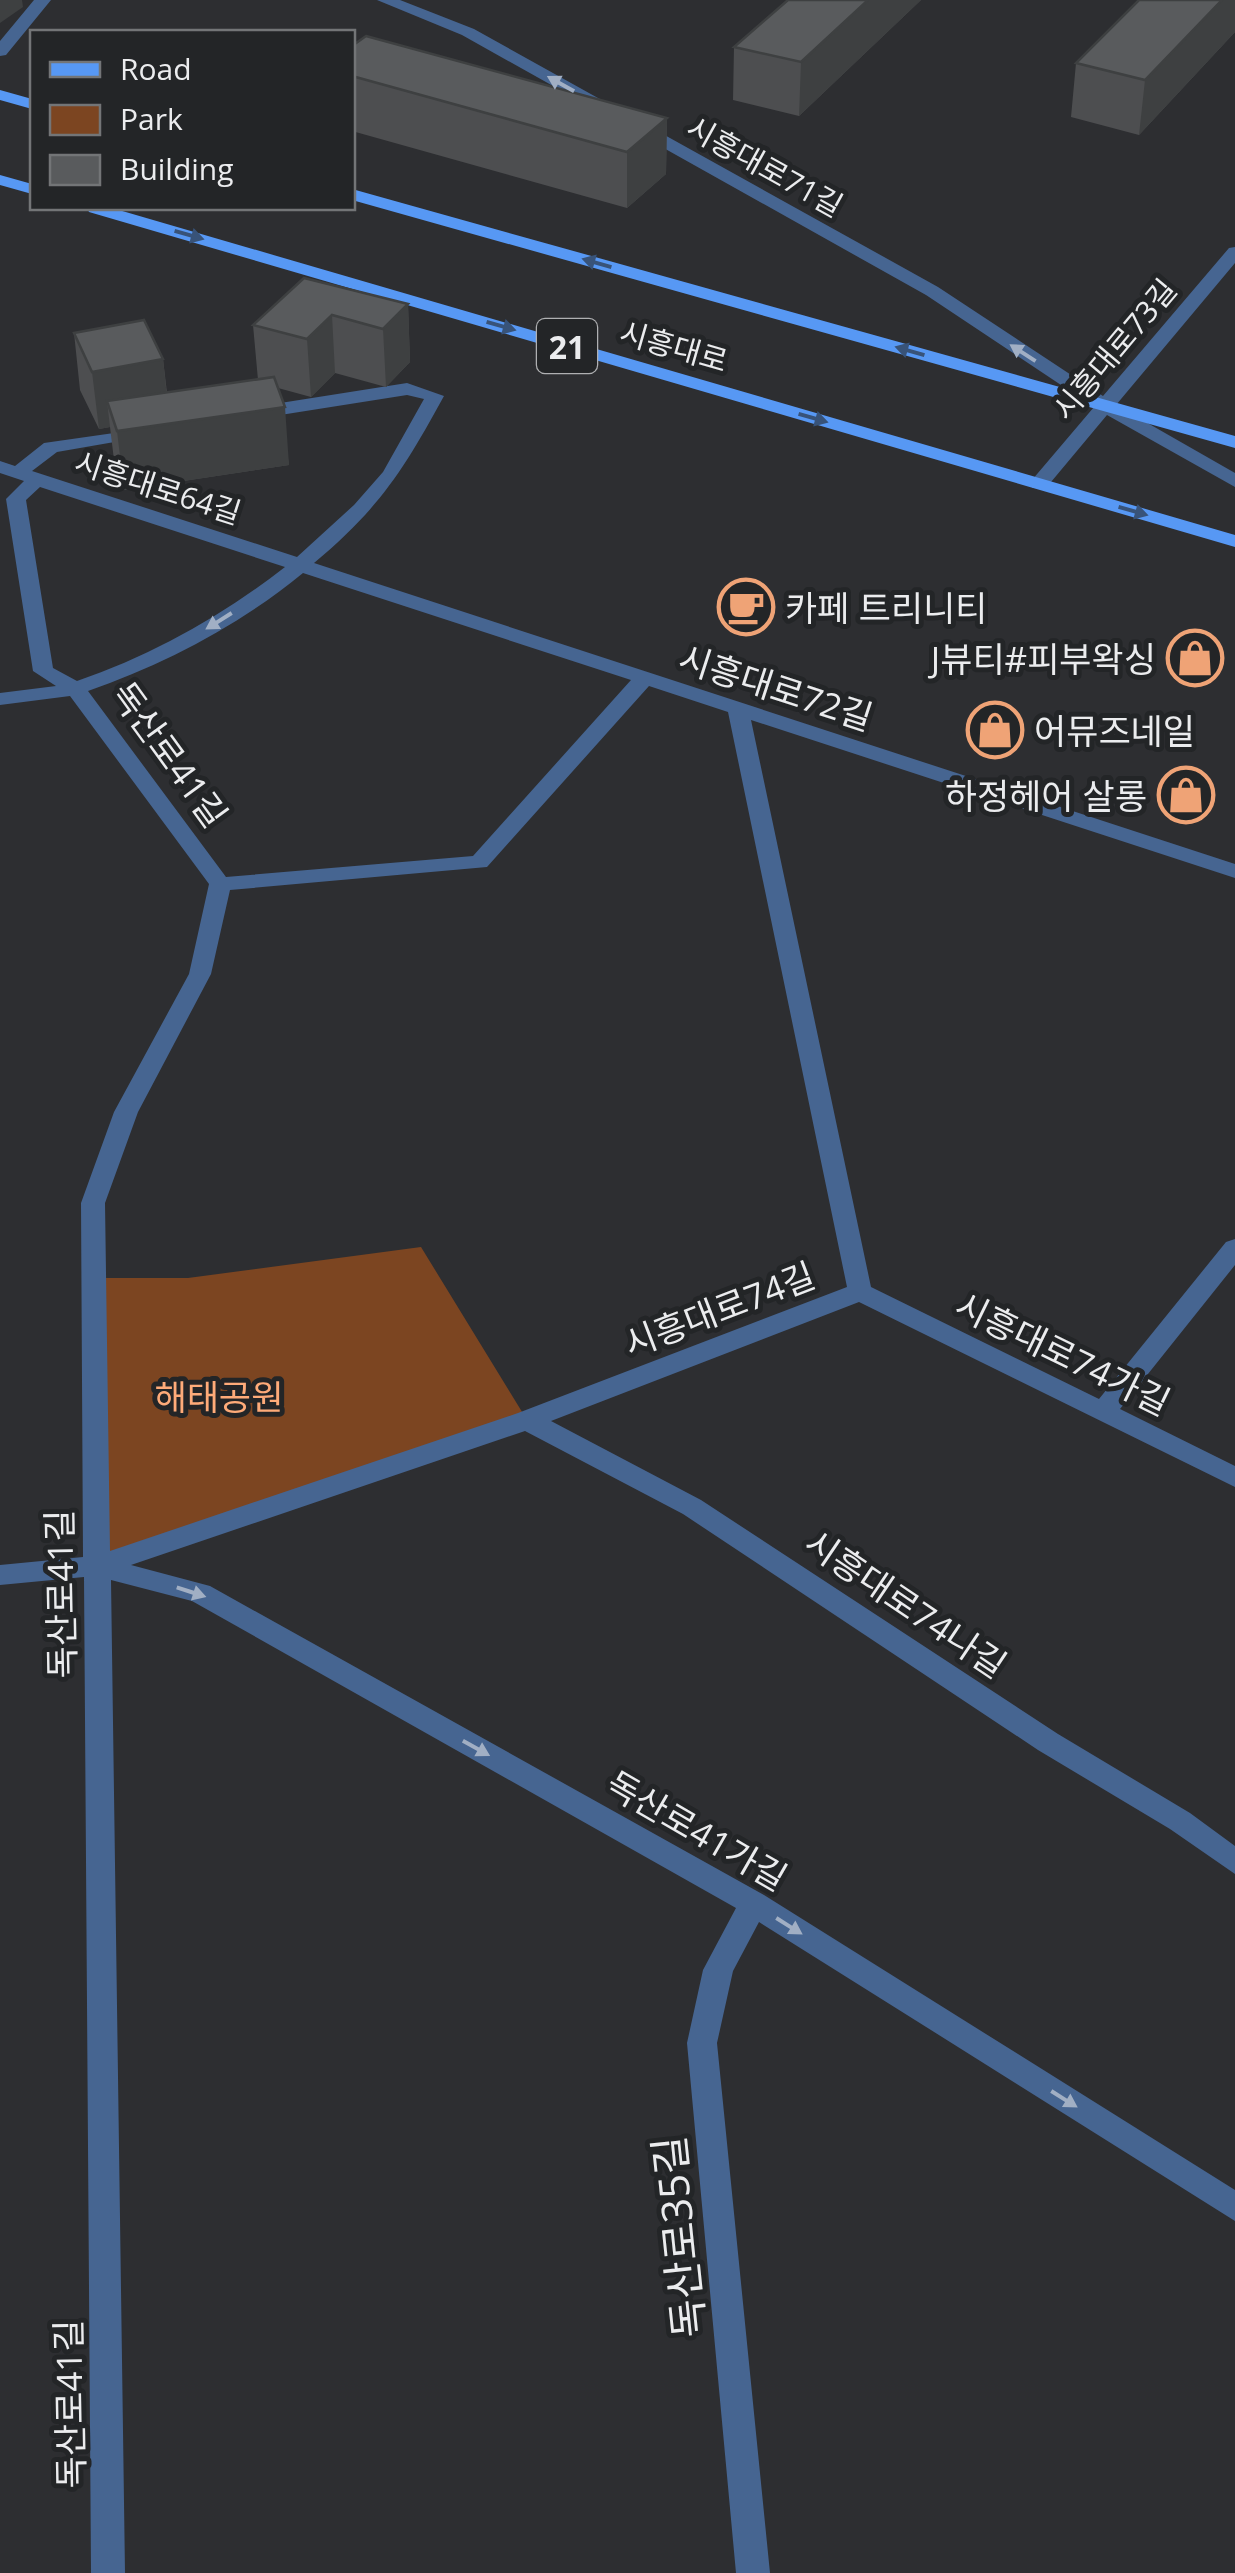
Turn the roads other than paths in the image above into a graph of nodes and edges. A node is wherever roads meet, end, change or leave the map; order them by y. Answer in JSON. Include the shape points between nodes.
{"nodes":[{"id":1,"x":43,"y":0,"type":"edge"},
{"id":2,"x":385,"y":0,"type":"edge"},
{"id":3,"x":0,"y":50,"type":"edge"},
{"id":4,"x":0,"y":95,"type":"edge"},
{"id":5,"x":30,"y":103,"type":"edge"},
{"id":6,"x":0,"y":180,"type":"edge"},
{"id":7,"x":30,"y":188,"type":"edge"},
{"id":8,"x":355,"y":195,"type":"edge"},
{"id":9,"x":102,"y":210,"type":"edge"},
{"id":10,"x":1235,"y":252,"type":"edge"},
{"id":11,"x":1105,"y":406,"type":"junction"},
{"id":12,"x":238,"y":416,"type":"edge"},
{"id":13,"x":163,"y":428,"type":"edge"},
{"id":14,"x":1235,"y":442,"type":"edge"},
{"id":15,"x":18,"y":473,"type":"edge"},
{"id":16,"x":1235,"y":481,"type":"edge"},
{"id":17,"x":1039,"y":484,"type":"junction"},
{"id":18,"x":1235,"y":542,"type":"edge"},
{"id":19,"x":298,"y":564,"type":"junction"},
{"id":20,"x":645,"y":678,"type":"junction"},
{"id":21,"x":76,"y":688,"type":"junction"},
{"id":22,"x":0,"y":700,"type":"edge"},
{"id":23,"x":738,"y":708,"type":"junction"},
{"id":24,"x":1235,"y":871,"type":"edge"},
{"id":25,"x":220,"y":884,"type":"junction"},
{"id":26,"x":1235,"y":1248,"type":"edge"},
{"id":27,"x":860,"y":1292,"type":"junction"},
{"id":28,"x":1104,"y":1411,"type":"junction"},
{"id":29,"x":527,"y":1420,"type":"junction"},
{"id":30,"x":1235,"y":1477,"type":"edge"},
{"id":31,"x":98,"y":1566,"type":"junction"},
{"id":32,"x":0,"y":1575,"type":"edge"},
{"id":33,"x":1235,"y":1862,"type":"edge"},
{"id":34,"x":754,"y":1904,"type":"junction"},
{"id":35,"x":1231,"y":2195,"type":"edge"},
{"id":36,"x":108,"y":2573,"type":"edge"},
{"id":37,"x":753,"y":2573,"type":"edge"}],
"edges":[{"from":1,"to":3,"type":"street"},
{"from":11,"to":2,"type":"street","name":"시흥대로71길","one_way":true,"via":[[915,282],[468,32]]},
{"from":4,"to":5,"type":"main road"},
{"from":6,"to":7,"type":"main road"},
{"from":11,"to":8,"type":"main road","name":"시흥대로","one_way":true},
{"from":9,"to":17,"type":"main road","name":"시흥대로","number":"21","one_way":true},
{"from":10,"to":11,"type":"street","name":"시흥대로73길"},
{"from":11,"to":14,"type":"main road","name":"시흥대로"},
{"from":11,"to":16,"type":"street","name":"시흥대로71길"},
{"from":11,"to":17,"type":"street","name":"시흥대로73길"},
{"from":12,"to":19,"type":"street","via":[[407,388],[434,396],[392,474]]},
{"from":13,"to":15,"type":"street","via":[[51,447]]},
{"from":15,"to":19,"type":"street","name":"시흥대로64길"},
{"from":15,"to":21,"type":"street","name":"독산로41길","via":[[16,498],[43,670]]},
{"from":17,"to":18,"type":"main road","name":"시흥대로","number":"21","one_way":true},
{"from":19,"to":20,"type":"street","name":"시흥대로72길"},
{"from":19,"to":21,"type":"street","one_way":true,"via":[[177,647]]},
{"from":20,"to":23,"type":"street","name":"시흥대로72길"},
{"from":20,"to":25,"type":"street","via":[[479,862]]},
{"from":21,"to":22,"type":"street"},
{"from":21,"to":25,"type":"street","name":"독산로41길"},
{"from":23,"to":24,"type":"street","name":"시흥대로72길"},
{"from":23,"to":27,"type":"street","name":"시흥대로74길"},
{"from":25,"to":31,"type":"street","name":"독산로41길","via":[[200,974],[126,1112],[93,1202]]},
{"from":26,"to":28,"type":"street"},
{"from":27,"to":28,"type":"street","name":"시흥대로74가길"},
{"from":27,"to":29,"type":"street","name":"시흥대로74길"},
{"from":28,"to":30,"type":"street","name":"시흥대로74가길"},
{"from":29,"to":31,"type":"street","name":"시흥대로74길"},
{"from":29,"to":33,"type":"street","name":"시흥대로74나길","via":[[692,1507]]},
{"from":31,"to":32,"type":"street"},
{"from":31,"to":34,"type":"street","name":"독산로41가길","one_way":true,"via":[[200,1593]]},
{"from":31,"to":36,"type":"street","name":"독산로41길"},
{"from":34,"to":35,"type":"street","name":"독산로41가길","one_way":true},
{"from":34,"to":37,"type":"street","name":"독산로35길","via":[[718,1970],[702,2043]]}]}
